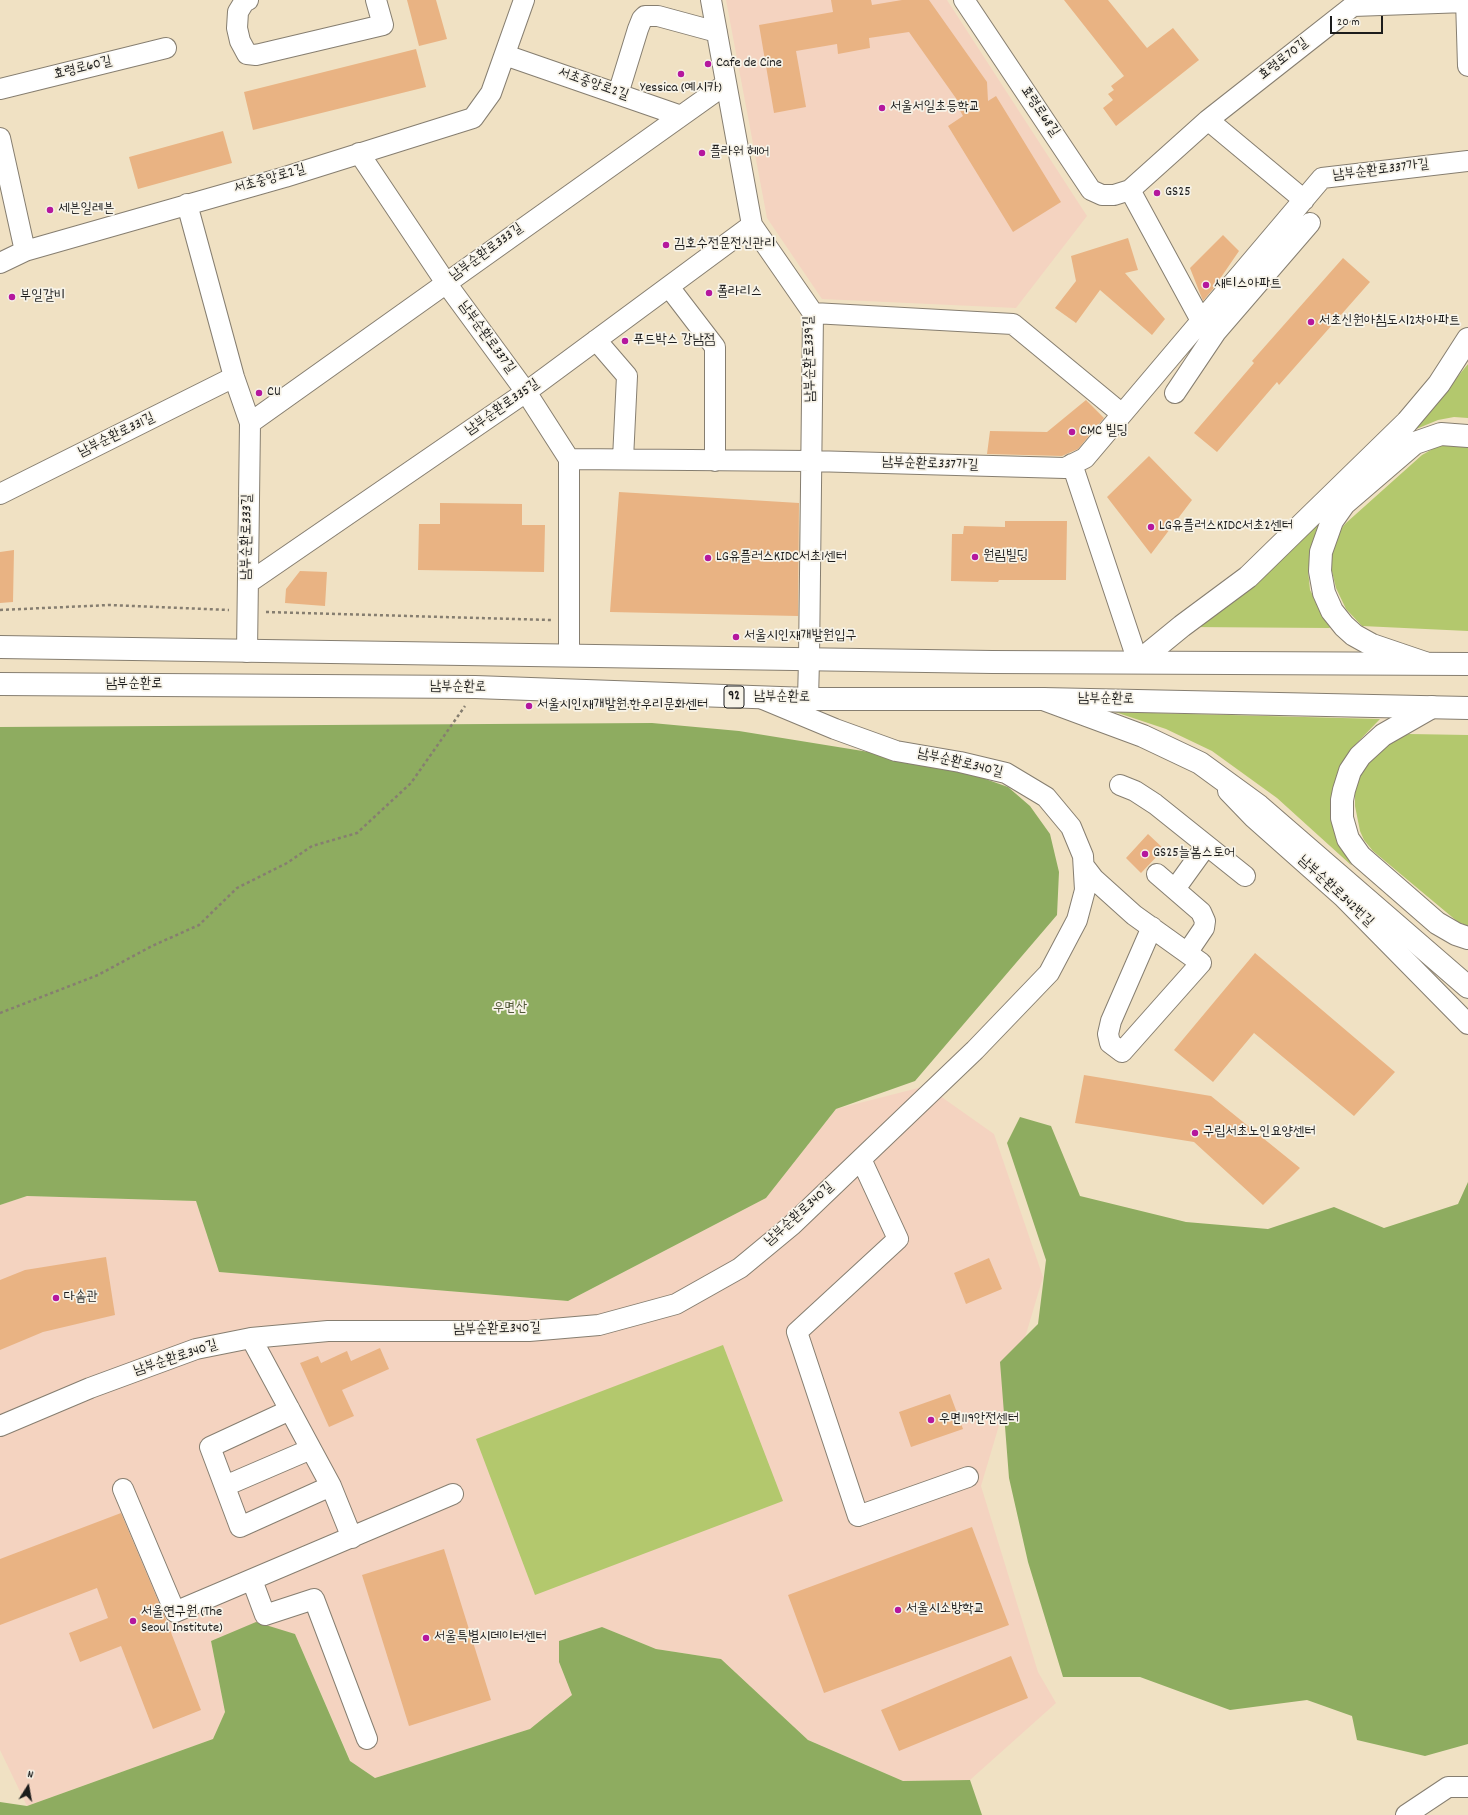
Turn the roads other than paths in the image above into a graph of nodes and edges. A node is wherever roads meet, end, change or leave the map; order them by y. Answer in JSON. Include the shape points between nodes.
{"nodes":[{"id":1,"x":248,"y":0,"type":"edge"},
{"id":2,"x":376,"y":0,"type":"edge"},
{"id":3,"x":524,"y":0,"type":"edge"},
{"id":4,"x":711,"y":0,"type":"edge"},
{"id":5,"x":964,"y":0,"type":"edge"},
{"id":6,"x":1466,"y":1,"type":"edge"},
{"id":7,"x":1348,"y":3,"type":"edge"},
{"id":8,"x":716,"y":32,"type":"junction"},
{"id":9,"x":166,"y":48,"type":"dead end"},
{"id":10,"x":505,"y":55,"type":"junction"},
{"id":11,"x":1468,"y":66,"type":"edge"},
{"id":12,"x":726,"y":84,"type":"junction"},
{"id":13,"x":0,"y":90,"type":"edge"},
{"id":14,"x":618,"y":94,"type":"junction"},
{"id":15,"x":680,"y":116,"type":"junction"},
{"id":16,"x":1208,"y":120,"type":"junction"},
{"id":17,"x":0,"y":138,"type":"edge"},
{"id":18,"x":359,"y":153,"type":"junction"},
{"id":19,"x":1468,"y":161,"type":"edge"},
{"id":20,"x":1130,"y":190,"type":"junction"},
{"id":21,"x":1304,"y":200,"type":"junction"},
{"id":22,"x":187,"y":204,"type":"junction"},
{"id":23,"x":1310,"y":223,"type":"dead end"},
{"id":24,"x":752,"y":225,"type":"junction"},
{"id":25,"x":25,"y":251,"type":"junction"},
{"id":26,"x":0,"y":263,"type":"edge"},
{"id":27,"x":446,"y":283,"type":"junction"},
{"id":28,"x":669,"y":287,"type":"junction"},
{"id":29,"x":812,"y":313,"type":"junction"},
{"id":30,"x":1200,"y":322,"type":"junction"},
{"id":31,"x":1468,"y":339,"type":"edge"},
{"id":32,"x":596,"y":340,"type":"junction"},
{"id":33,"x":234,"y":377,"type":"junction"},
{"id":34,"x":526,"y":392,"type":"junction"},
{"id":35,"x":1122,"y":414,"type":"junction"},
{"id":36,"x":250,"y":423,"type":"junction"},
{"id":37,"x":1468,"y":436,"type":"edge"},
{"id":38,"x":569,"y":459,"type":"junction"},
{"id":39,"x":623,"y":459,"type":"junction"},
{"id":40,"x":715,"y":461,"type":"junction"},
{"id":41,"x":811,"y":462,"type":"junction"},
{"id":42,"x":1072,"y":464,"type":"junction"},
{"id":43,"x":0,"y":494,"type":"edge"},
{"id":44,"x":248,"y":583,"type":"junction"},
{"id":45,"x":0,"y":647,"type":"edge"},
{"id":46,"x":247,"y":652,"type":"junction"},
{"id":47,"x":569,"y":656,"type":"junction"},
{"id":48,"x":809,"y":660,"type":"junction"},
{"id":49,"x":1138,"y":662,"type":"junction"},
{"id":50,"x":1425,"y":663,"type":"junction"},
{"id":51,"x":1468,"y":664,"type":"edge"},
{"id":52,"x":0,"y":684,"type":"edge"},
{"id":53,"x":759,"y":697,"type":"junction"},
{"id":54,"x":808,"y":699,"type":"junction"},
{"id":55,"x":1043,"y":699,"type":"junction"},
{"id":56,"x":1432,"y":707,"type":"junction"},
{"id":57,"x":1468,"y":708,"type":"edge"},
{"id":58,"x":1200,"y":763,"type":"junction"},
{"id":59,"x":1120,"y":785,"type":"dead end"},
{"id":60,"x":1206,"y":846,"type":"junction"},
{"id":61,"x":1084,"y":866,"type":"junction"},
{"id":62,"x":1157,"y":874,"type":"dead end"},
{"id":63,"x":1245,"y":876,"type":"dead end"},
{"id":64,"x":1175,"y":889,"type":"junction"},
{"id":65,"x":1152,"y":927,"type":"junction"},
{"id":66,"x":1468,"y":938,"type":"edge"},
{"id":67,"x":1187,"y":953,"type":"junction"},
{"id":68,"x":1468,"y":987,"type":"edge"},
{"id":69,"x":1468,"y":1024,"type":"edge"},
{"id":70,"x":861,"y":1159,"type":"junction"},
{"id":71,"x":251,"y":1338,"type":"junction"},
{"id":72,"x":290,"y":1410,"type":"junction"},
{"id":73,"x":0,"y":1426,"type":"edge"},
{"id":74,"x":311,"y":1449,"type":"junction"},
{"id":75,"x":968,"y":1477,"type":"dead end"},
{"id":76,"x":224,"y":1486,"type":"junction"},
{"id":77,"x":331,"y":1486,"type":"junction"},
{"id":78,"x":124,"y":1488,"type":"dead end"},
{"id":79,"x":453,"y":1494,"type":"dead end"},
{"id":80,"x":352,"y":1538,"type":"junction"},
{"id":81,"x":252,"y":1580,"type":"junction"},
{"id":82,"x":367,"y":1739,"type":"dead end"},
{"id":83,"x":1468,"y":1787,"type":"edge"},
{"id":84,"x":1406,"y":1815,"type":"edge"}],
"edges":[{"from":1,"to":2,"type":"street","via":[[238,12],[237,28],[247,54],[256,55],[383,25]]},
{"from":3,"to":10,"type":"street","name":"서초중앙로2길"},
{"from":4,"to":8,"type":"street","name":"남부순환로339길"},
{"from":5,"to":20,"type":"street","name":"효령로68길","via":[[1091,190],[1102,195],[1114,195]]},
{"from":6,"to":7,"type":"street","name":"효령로70길"},
{"from":6,"to":11,"type":"street","name":"효령로70길"},
{"from":7,"to":16,"type":"street","name":"효령로70길"},
{"from":8,"to":12,"type":"street","name":"남부순환로339길"},
{"from":8,"to":14,"type":"street","via":[[658,16],[645,16],[638,29]]},
{"from":9,"to":13,"type":"street","name":"효령로60길"},
{"from":10,"to":14,"type":"street","name":"서초중앙로2길"},
{"from":10,"to":18,"type":"street","name":"서초중앙로2길","via":[[491,93],[473,118]]},
{"from":12,"to":15,"type":"street","name":"남부순환로333길"},
{"from":12,"to":24,"type":"street","name":"남부순환로339길"},
{"from":14,"to":15,"type":"street","name":"서초중앙로2길"},
{"from":15,"to":27,"type":"street","name":"남부순환로333길"},
{"from":16,"to":20,"type":"street","name":"효령로70길"},
{"from":16,"to":21,"type":"street"},
{"from":17,"to":25,"type":"street"},
{"from":18,"to":22,"type":"street","name":"서초중앙로2길"},
{"from":18,"to":27,"type":"street","name":"남부순환로337길"},
{"from":19,"to":21,"type":"street","name":"남부순환로337가길","via":[[1322,178]]},
{"from":20,"to":30,"type":"street"},
{"from":21,"to":30,"type":"street","name":"남부순환로337가길"},
{"from":22,"to":25,"type":"street","name":"서초중앙로2길"},
{"from":22,"to":33,"type":"street","name":"남부순환로333길"},
{"from":23,"to":30,"type":"street","via":[[1216,332],[1175,393],[1211,339]]},
{"from":24,"to":28,"type":"street","name":"남부순환로335길"},
{"from":24,"to":29,"type":"street","name":"남부순환로339길"},
{"from":25,"to":26,"type":"street","name":"서초중앙로2길"},
{"from":27,"to":34,"type":"street","name":"남부순환로337길"},
{"from":27,"to":36,"type":"street","name":"남부순환로333길"},
{"from":28,"to":32,"type":"street","name":"남부순환로335길"},
{"from":28,"to":40,"type":"street","via":[[716,347]]},
{"from":29,"to":35,"type":"street","via":[[1013,324]]},
{"from":29,"to":41,"type":"street","name":"남부순환로339길"},
{"from":30,"to":35,"type":"street","name":"남부순환로337가길"},
{"from":31,"to":49,"type":"main road","via":[[1439,384],[1401,428],[1248,577]]},
{"from":32,"to":34,"type":"street","name":"남부순환로335길"},
{"from":32,"to":39,"type":"street","via":[[627,376]]},
{"from":33,"to":36,"type":"street","name":"남부순환로333길"},
{"from":33,"to":43,"type":"street","name":"남부순환로331길"},
{"from":34,"to":38,"type":"street","name":"남부순환로337길"},
{"from":34,"to":44,"type":"street","name":"남부순환로335길"},
{"from":35,"to":42,"type":"street","name":"남부순환로337가길","via":[[1085,458]]},
{"from":36,"to":44,"type":"street","name":"남부순환로333길"},
{"from":37,"to":50,"type":"main road","via":[[1441,434],[1415,443],[1341,508],[1329,528],[1321,552],[1320,571],[1324,593],[1340,621],[1354,635],[1372,645]]},
{"from":38,"to":39,"type":"street","name":"남부순환로337가길"},
{"from":38,"to":47,"type":"street"},
{"from":39,"to":40,"type":"street","name":"남부순환로337가길"},
{"from":40,"to":41,"type":"street","name":"남부순환로337가길"},
{"from":41,"to":42,"type":"street","name":"남부순환로337가길","via":[[1065,468]]},
{"from":41,"to":48,"type":"street","name":"남부순환로339길"},
{"from":42,"to":49,"type":"street"},
{"from":44,"to":46,"type":"street","name":"남부순환로333길"},
{"from":45,"to":46,"type":"main road"},
{"from":46,"to":47,"type":"main road"},
{"from":47,"to":48,"type":"main road"},
{"from":48,"to":49,"type":"main road"},
{"from":48,"to":54,"type":"street","name":"남부순환로339길"},
{"from":49,"to":50,"type":"main road"},
{"from":50,"to":51,"type":"main road"},
{"from":52,"to":53,"type":"main road","name":"남부순환로","number":"92","via":[[475,688]]},
{"from":53,"to":54,"type":"main road","name":"남부순환로","number":"92"},
{"from":53,"to":61,"type":"street","name":"남부순환로340길","via":[[896,751],[1006,773],[1046,797],[1071,827],[1083,856]]},
{"from":54,"to":55,"type":"main road","name":"남부순환로","number":"92"},
{"from":55,"to":56,"type":"main road","name":"남부순환로","number":"92"},
{"from":55,"to":58,"type":"main road","via":[[1143,736]]},
{"from":56,"to":57,"type":"main road","name":"남부순환로","number":"92"},
{"from":56,"to":66,"type":"main road","via":[[1383,735],[1360,756],[1350,771],[1344,790],[1342,818],[1348,839],[1364,860],[1437,923]]},
{"from":58,"to":68,"type":"main road","via":[[1260,806]]},
{"from":58,"to":69,"type":"street","name":"남부순환로342번길","via":[[1254,818],[1343,897]]},
{"from":59,"to":60,"type":"street","via":[[1155,804]]},
{"from":60,"to":63,"type":"street"},
{"from":60,"to":64,"type":"street"},
{"from":61,"to":65,"type":"street","via":[[1114,897]]},
{"from":61,"to":70,"type":"street","name":"남부순환로340길","via":[[1085,890],[1077,920],[1049,973],[975,1050]]},
{"from":62,"to":64,"type":"street"},
{"from":64,"to":67,"type":"street","via":[[1201,912],[1205,921],[1204,928]]},
{"from":65,"to":67,"type":"street"},
{"from":65,"to":67,"type":"street","via":[[1110,1021],[1108,1034],[1110,1044],[1115,1048],[1122,1052],[1201,963]]},
{"from":70,"to":71,"type":"street","name":"남부순환로340길","via":[[792,1225],[740,1268],[676,1304],[599,1325],[529,1331],[328,1331]]},
{"from":70,"to":75,"type":"street","via":[[898,1239],[797,1332],[858,1516]]},
{"from":71,"to":72,"type":"street"},
{"from":71,"to":73,"type":"street","name":"남부순환로340길","via":[[196,1349],[90,1388]]},
{"from":72,"to":74,"type":"street"},
{"from":72,"to":76,"type":"street","via":[[210,1447]]},
{"from":74,"to":76,"type":"street"},
{"from":74,"to":77,"type":"street"},
{"from":76,"to":77,"type":"street","via":[[240,1527]]},
{"from":77,"to":80,"type":"street"},
{"from":78,"to":81,"type":"street","via":[[175,1612]]},
{"from":79,"to":80,"type":"street"},
{"from":80,"to":81,"type":"street"},
{"from":81,"to":82,"type":"street","via":[[265,1615],[314,1599]]},
{"from":83,"to":84,"type":"street","via":[[1448,1787]]}]}
